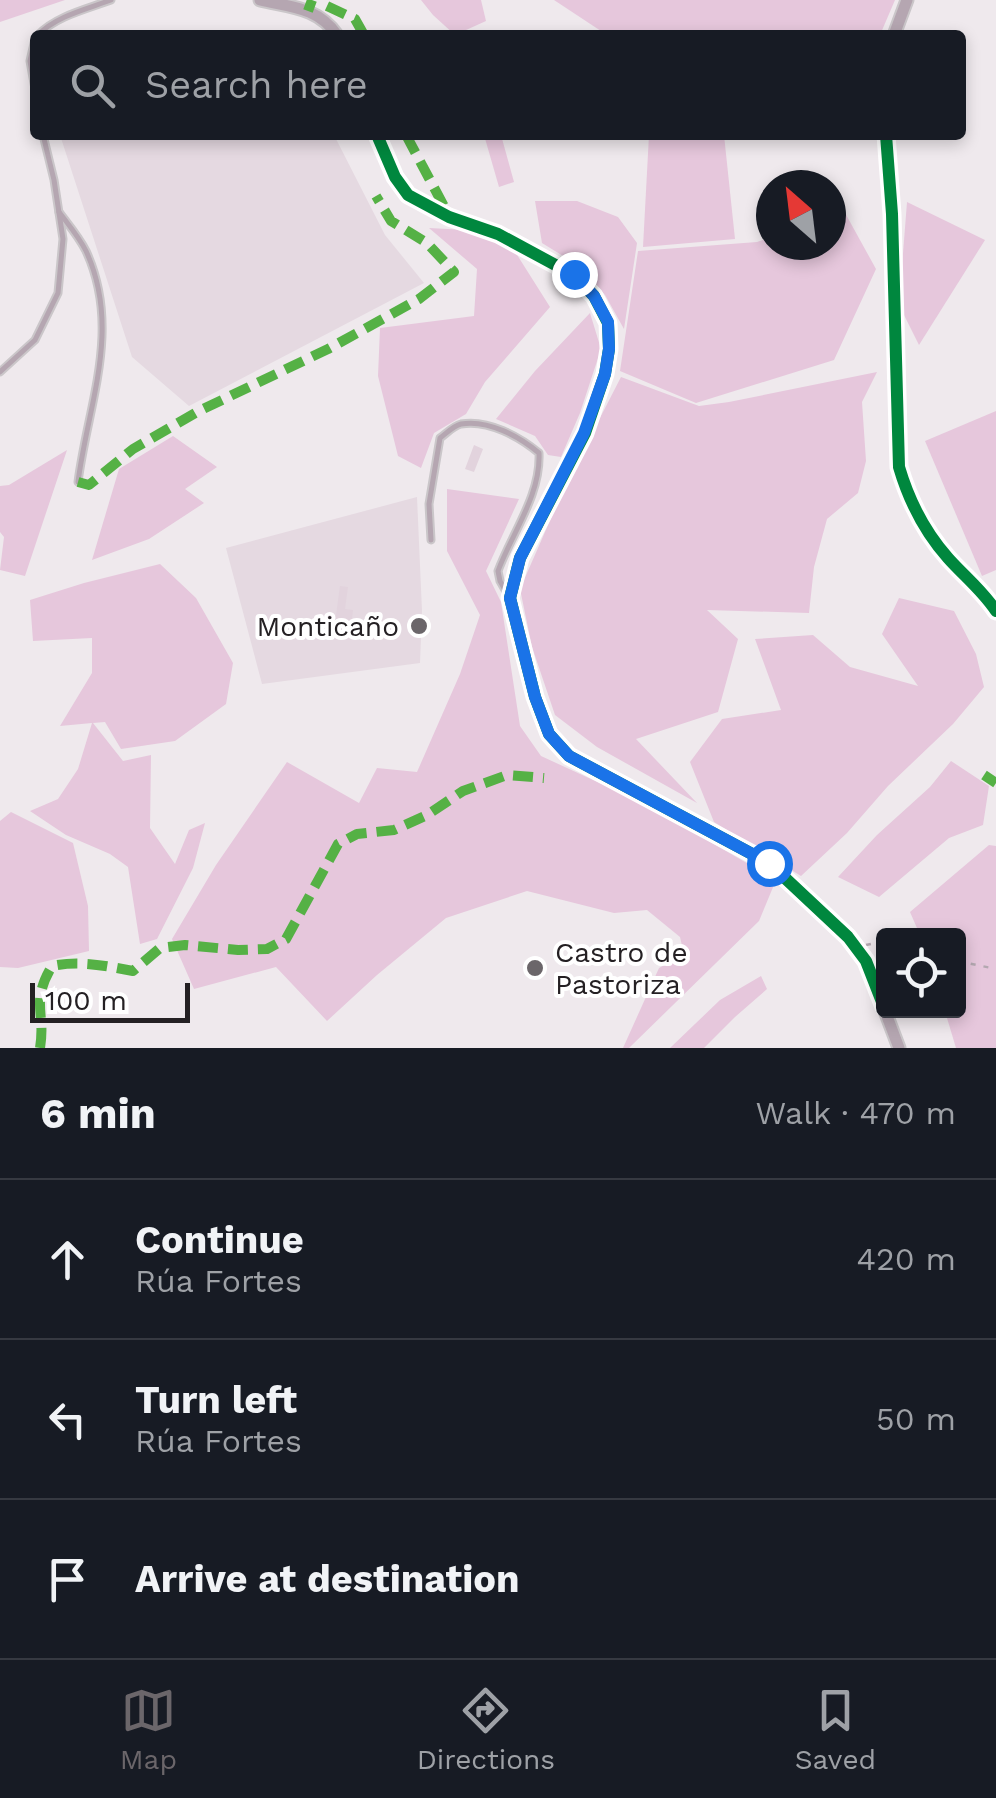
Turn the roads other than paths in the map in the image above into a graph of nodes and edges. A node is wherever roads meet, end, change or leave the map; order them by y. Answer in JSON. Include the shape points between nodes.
{"nodes":[{"id":1,"x":112,"y":0,"type":"edge"},
{"id":2,"x":260,"y":0,"type":"edge"},
{"id":3,"x":907,"y":0,"type":"edge"},
{"id":4,"x":42,"y":30,"type":"edge"},
{"id":5,"x":333,"y":30,"type":"edge"},
{"id":6,"x":896,"y":30,"type":"edge"},
{"id":7,"x":44,"y":140,"type":"edge"},
{"id":8,"x":380,"y":140,"type":"edge"},
{"id":9,"x":886,"y":140,"type":"edge"},
{"id":10,"x":59,"y":212,"type":"junction"},
{"id":11,"x":0,"y":372,"type":"edge"},
{"id":12,"x":78,"y":482,"type":"dead end"},
{"id":13,"x":430,"y":540,"type":"dead end"},
{"id":14,"x":510,"y":598,"type":"junction"},
{"id":15,"x":996,"y":611,"type":"edge"},
{"id":16,"x":876,"y":988,"type":"edge"},
{"id":17,"x":887,"y":1018,"type":"edge"},
{"id":18,"x":899,"y":1048,"type":"edge"}],
"edges":[{"from":1,"to":4,"type":"lane"},
{"from":2,"to":5,"type":"street","via":[[321,16]]},
{"from":3,"to":6,"type":"street"},
{"from":7,"to":10,"type":"lane"},
{"from":8,"to":14,"type":"street","via":[[408,195],[574,274],[608,322],[605,374],[584,433],[520,558]]},
{"from":9,"to":15,"type":"street","via":[[899,467],[932,540]]},
{"from":10,"to":11,"type":"lane","via":[[58,294],[34,340]]},
{"from":10,"to":12,"type":"lane","via":[[85,250],[99,294],[103,352]]},
{"from":13,"to":14,"type":"lane","via":[[428,504],[440,438],[457,424],[474,424],[527,443],[539,453],[540,470],[498,572]]},
{"from":14,"to":16,"type":"street","via":[[535,697],[549,734],[569,756],[769,863],[848,937]]},
{"from":17,"to":18,"type":"street"}]}
